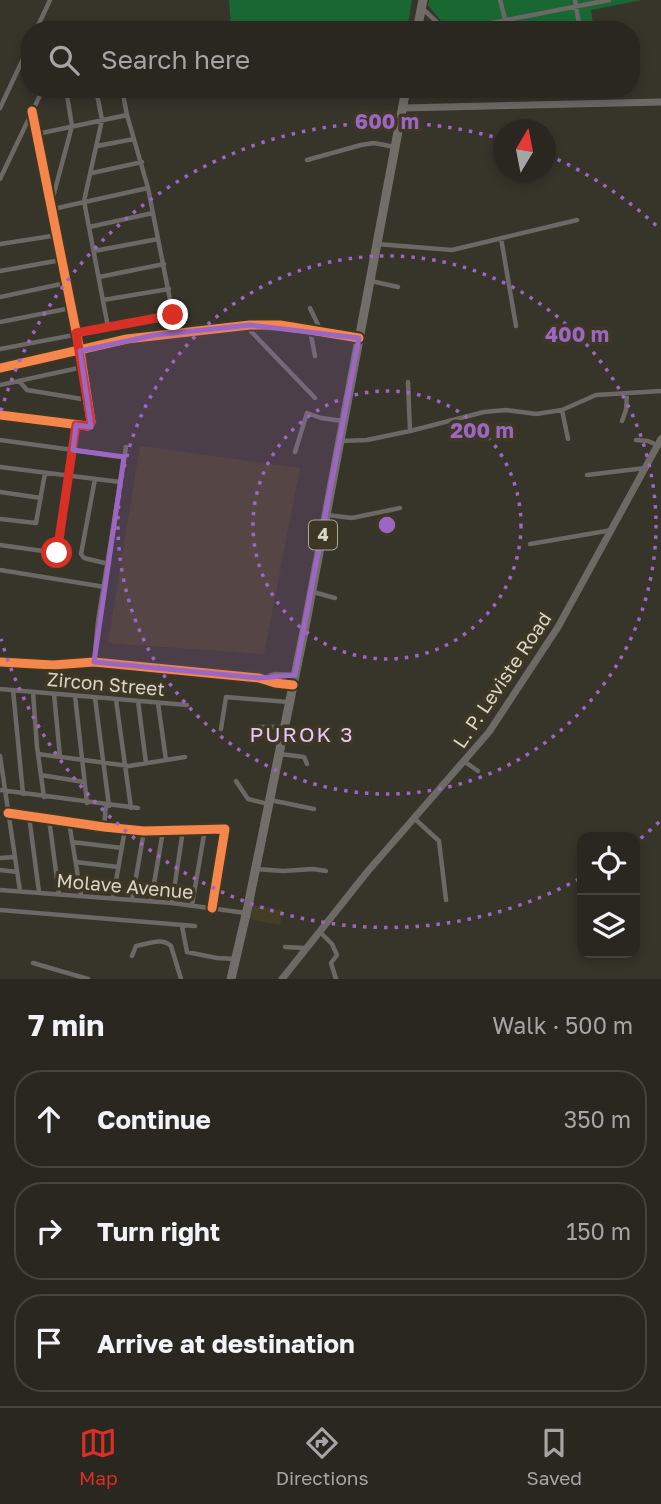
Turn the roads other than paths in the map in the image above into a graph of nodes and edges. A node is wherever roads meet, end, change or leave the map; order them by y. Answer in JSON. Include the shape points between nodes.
{"nodes":[{"id":1,"x":50,"y":0,"type":"edge"},
{"id":2,"x":500,"y":0,"type":"edge"},
{"id":3,"x":575,"y":0,"type":"edge"},
{"id":4,"x":609,"y":0,"type":"edge"},
{"id":5,"x":422,"y":4,"type":"edge"},
{"id":6,"x":576,"y":7,"type":"junction"},
{"id":7,"x":505,"y":19,"type":"junction"},
{"id":8,"x":40,"y":21,"type":"edge"},
{"id":9,"x":435,"y":21,"type":"edge"},
{"id":10,"x":496,"y":21,"type":"edge"},
{"id":11,"x":578,"y":21,"type":"edge"},
{"id":12,"x":21,"y":63,"type":"edge"},
{"id":13,"x":38,"y":98,"type":"edge"},
{"id":14,"x":67,"y":98,"type":"edge"},
{"id":15,"x":98,"y":98,"type":"edge"},
{"id":16,"x":124,"y":98,"type":"edge"},
{"id":17,"x":404,"y":98,"type":"edge"},
{"id":18,"x":661,"y":102,"type":"edge"},
{"id":19,"x":0,"y":108,"type":"edge"},
{"id":20,"x":402,"y":108,"type":"junction"},
{"id":21,"x":32,"y":111,"type":"junction"},
{"id":22,"x":127,"y":115,"type":"junction"},
{"id":23,"x":102,"y":120,"type":"junction"},
{"id":24,"x":72,"y":126,"type":"junction"},
{"id":25,"x":37,"y":134,"type":"junction"},
{"id":26,"x":134,"y":139,"type":"junction"},
{"id":27,"x":97,"y":146,"type":"junction"},
{"id":28,"x":395,"y":147,"type":"junction"},
{"id":29,"x":307,"y":160,"type":"dead end"},
{"id":30,"x":142,"y":163,"type":"junction"},
{"id":31,"x":92,"y":173,"type":"junction"},
{"id":32,"x":0,"y":178,"type":"edge"},
{"id":33,"x":148,"y":188,"type":"junction"},
{"id":34,"x":84,"y":201,"type":"junction"},
{"id":35,"x":52,"y":202,"type":"junction"},
{"id":36,"x":53,"y":209,"type":"junction"},
{"id":37,"x":153,"y":213,"type":"junction"},
{"id":38,"x":577,"y":220,"type":"dead end"},
{"id":39,"x":89,"y":227,"type":"junction"},
{"id":40,"x":58,"y":234,"type":"junction"},
{"id":41,"x":500,"y":237,"type":"junction"},
{"id":42,"x":158,"y":239,"type":"junction"},
{"id":43,"x":0,"y":244,"type":"edge"},
{"id":44,"x":377,"y":244,"type":"junction"},
{"id":45,"x":94,"y":251,"type":"junction"},
{"id":46,"x":61,"y":260,"type":"junction"},
{"id":47,"x":164,"y":264,"type":"junction"},
{"id":48,"x":0,"y":271,"type":"edge"},
{"id":49,"x":99,"y":277,"type":"junction"},
{"id":50,"x":370,"y":281,"type":"junction"},
{"id":51,"x":66,"y":283,"type":"junction"},
{"id":52,"x":398,"y":287,"type":"dead end"},
{"id":53,"x":169,"y":289,"type":"junction"},
{"id":54,"x":0,"y":297,"type":"edge"},
{"id":55,"x":103,"y":300,"type":"junction"},
{"id":56,"x":71,"y":308,"type":"junction"},
{"id":57,"x":310,"y":308,"type":"dead end"},
{"id":58,"x":184,"y":314,"type":"dead end"},
{"id":59,"x":173,"y":315,"type":"junction"},
{"id":60,"x":0,"y":322,"type":"edge"},
{"id":61,"x":245,"y":325,"type":"junction"},
{"id":62,"x":516,"y":326,"type":"dead end"},
{"id":63,"x":108,"y":327,"type":"junction"},
{"id":64,"x":310,"y":330,"type":"junction"},
{"id":65,"x":321,"y":332,"type":"junction"},
{"id":66,"x":76,"y":333,"type":"junction"},
{"id":67,"x":359,"y":338,"type":"junction"},
{"id":68,"x":0,"y":349,"type":"edge"},
{"id":69,"x":80,"y":351,"type":"junction"},
{"id":70,"x":315,"y":356,"type":"dead end"},
{"id":71,"x":83,"y":367,"type":"junction"},
{"id":72,"x":0,"y":368,"type":"edge"},
{"id":73,"x":19,"y":381,"type":"junction"},
{"id":74,"x":408,"y":382,"type":"dead end"},
{"id":75,"x":0,"y":385,"type":"edge"},
{"id":76,"x":661,"y":391,"type":"edge"},
{"id":77,"x":627,"y":393,"type":"junction"},
{"id":78,"x":315,"y":398,"type":"dead end"},
{"id":79,"x":88,"y":400,"type":"junction"},
{"id":80,"x":562,"y":410,"type":"junction"},
{"id":81,"x":0,"y":415,"type":"edge"},
{"id":82,"x":344,"y":421,"type":"junction"},
{"id":83,"x":622,"y":421,"type":"dead end"},
{"id":84,"x":76,"y":425,"type":"junction"},
{"id":85,"x":410,"y":431,"type":"junction"},
{"id":86,"x":568,"y":439,"type":"dead end"},
{"id":87,"x":0,"y":440,"type":"edge"},
{"id":88,"x":636,"y":440,"type":"dead end"},
{"id":89,"x":340,"y":441,"type":"junction"},
{"id":90,"x":659,"y":442,"type":"edge"},
{"id":91,"x":126,"y":447,"type":"dead end"},
{"id":92,"x":74,"y":450,"type":"junction"},
{"id":93,"x":295,"y":452,"type":"dead end"},
{"id":94,"x":124,"y":457,"type":"junction"},
{"id":95,"x":0,"y":467,"type":"edge"},
{"id":96,"x":646,"y":468,"type":"junction"},
{"id":97,"x":45,"y":473,"type":"junction"},
{"id":98,"x":587,"y":475,"type":"dead end"},
{"id":99,"x":70,"y":477,"type":"junction"},
{"id":100,"x":95,"y":479,"type":"junction"},
{"id":101,"x":120,"y":482,"type":"junction"},
{"id":102,"x":0,"y":492,"type":"edge"},
{"id":103,"x":41,"y":498,"type":"junction"},
{"id":104,"x":400,"y":508,"type":"dead end"},
{"id":105,"x":327,"y":515,"type":"junction"},
{"id":106,"x":0,"y":519,"type":"edge"},
{"id":107,"x":613,"y":530,"type":"junction"},
{"id":108,"x":530,"y":544,"type":"dead end"},
{"id":109,"x":0,"y":545,"type":"edge"},
{"id":110,"x":109,"y":564,"type":"junction"},
{"id":111,"x":0,"y":570,"type":"edge"},
{"id":112,"x":105,"y":587,"type":"junction"},
{"id":113,"x":312,"y":592,"type":"junction"},
{"id":114,"x":335,"y":598,"type":"dead end"},
{"id":115,"x":0,"y":662,"type":"edge"},
{"id":116,"x":94,"y":662,"type":"junction"},
{"id":117,"x":259,"y":678,"type":"junction"},
{"id":118,"x":294,"y":680,"type":"junction"},
{"id":119,"x":0,"y":689,"type":"edge"},
{"id":120,"x":13,"y":690,"type":"junction"},
{"id":121,"x":33,"y":692,"type":"junction"},
{"id":122,"x":54,"y":694,"type":"junction"},
{"id":123,"x":75,"y":696,"type":"junction"},
{"id":124,"x":95,"y":698,"type":"junction"},
{"id":125,"x":116,"y":700,"type":"junction"},
{"id":126,"x":138,"y":701,"type":"junction"},
{"id":127,"x":158,"y":703,"type":"junction"},
{"id":128,"x":289,"y":703,"type":"junction"},
{"id":129,"x":187,"y":705,"type":"dead end"},
{"id":130,"x":284,"y":727,"type":"junction"},
{"id":131,"x":221,"y":729,"type":"dead end"},
{"id":132,"x":251,"y":730,"type":"dead end"},
{"id":133,"x":38,"y":754,"type":"junction"},
{"id":134,"x":279,"y":754,"type":"junction"},
{"id":135,"x":0,"y":757,"type":"edge"},
{"id":136,"x":60,"y":757,"type":"junction"},
{"id":137,"x":185,"y":757,"type":"dead end"},
{"id":138,"x":81,"y":760,"type":"junction"},
{"id":139,"x":166,"y":760,"type":"junction"},
{"id":140,"x":465,"y":762,"type":"junction"},
{"id":141,"x":103,"y":763,"type":"junction"},
{"id":142,"x":146,"y":764,"type":"junction"},
{"id":143,"x":307,"y":764,"type":"dead end"},
{"id":144,"x":125,"y":766,"type":"junction"},
{"id":145,"x":1,"y":771,"type":"edge"},
{"id":146,"x":478,"y":771,"type":"dead end"},
{"id":147,"x":41,"y":775,"type":"junction"},
{"id":148,"x":236,"y":781,"type":"dead end"},
{"id":149,"x":84,"y":782,"type":"junction"},
{"id":150,"x":2,"y":791,"type":"edge"},
{"id":151,"x":23,"y":794,"type":"junction"},
{"id":152,"x":44,"y":797,"type":"junction"},
{"id":153,"x":269,"y":802,"type":"junction"},
{"id":154,"x":87,"y":803,"type":"junction"},
{"id":155,"x":108,"y":805,"type":"junction"},
{"id":156,"x":131,"y":808,"type":"junction"},
{"id":157,"x":138,"y":808,"type":"dead end"},
{"id":158,"x":314,"y":809,"type":"dead end"},
{"id":159,"x":8,"y":813,"type":"junction"},
{"id":160,"x":29,"y":816,"type":"junction"},
{"id":161,"x":49,"y":819,"type":"junction"},
{"id":162,"x":415,"y":819,"type":"junction"},
{"id":163,"x":69,"y":822,"type":"junction"},
{"id":164,"x":104,"y":827,"type":"junction"},
{"id":165,"x":125,"y":829,"type":"junction"},
{"id":166,"x":205,"y":829,"type":"junction"},
{"id":167,"x":183,"y":830,"type":"junction"},
{"id":168,"x":144,"y":831,"type":"junction"},
{"id":169,"x":163,"y":831,"type":"junction"},
{"id":170,"x":72,"y":842,"type":"junction"},
{"id":171,"x":122,"y":848,"type":"junction"},
{"id":172,"x":15,"y":857,"type":"junction"},
{"id":173,"x":0,"y":858,"type":"edge"},
{"id":174,"x":76,"y":862,"type":"junction"},
{"id":175,"x":118,"y":867,"type":"junction"},
{"id":176,"x":256,"y":869,"type":"junction"},
{"id":177,"x":0,"y":870,"type":"edge"},
{"id":178,"x":326,"y":871,"type":"dead end"},
{"id":179,"x":18,"y":872,"type":"junction"},
{"id":180,"x":0,"y":890,"type":"edge"},
{"id":181,"x":20,"y":891,"type":"junction"},
{"id":182,"x":40,"y":892,"type":"junction"},
{"id":183,"x":59,"y":894,"type":"junction"},
{"id":184,"x":81,"y":895,"type":"junction"},
{"id":185,"x":113,"y":898,"type":"junction"},
{"id":186,"x":132,"y":900,"type":"junction"},
{"id":187,"x":446,"y":900,"type":"dead end"},
{"id":188,"x":151,"y":901,"type":"junction"},
{"id":189,"x":173,"y":903,"type":"junction"},
{"id":190,"x":192,"y":905,"type":"junction"},
{"id":191,"x":212,"y":908,"type":"junction"},
{"id":192,"x":0,"y":910,"type":"edge"},
{"id":193,"x":247,"y":913,"type":"junction"},
{"id":194,"x":182,"y":926,"type":"junction"},
{"id":195,"x":195,"y":926,"type":"dead end"},
{"id":196,"x":319,"y":932,"type":"junction"},
{"id":197,"x":285,"y":947,"type":"dead end"},
{"id":198,"x":306,"y":948,"type":"junction"},
{"id":199,"x":132,"y":956,"type":"dead end"},
{"id":200,"x":236,"y":959,"type":"junction"},
{"id":201,"x":33,"y":963,"type":"dead end"},
{"id":202,"x":88,"y":979,"type":"edge"},
{"id":203,"x":181,"y":979,"type":"edge"},
{"id":204,"x":231,"y":979,"type":"edge"},
{"id":205,"x":282,"y":979,"type":"edge"},
{"id":206,"x":336,"y":979,"type":"edge"}],
"edges":[{"from":1,"to":8,"type":"street"},
{"from":2,"to":7,"type":"street"},
{"from":3,"to":6,"type":"street"},
{"from":4,"to":6,"type":"street"},
{"from":5,"to":9,"type":"street"},
{"from":6,"to":7,"type":"street"},
{"from":6,"to":11,"type":"street"},
{"from":7,"to":10,"type":"street"},
{"from":12,"to":19,"type":"street"},
{"from":13,"to":21,"type":"street"},
{"from":14,"to":24,"type":"street"},
{"from":15,"to":23,"type":"street"},
{"from":16,"to":22,"type":"street"},
{"from":17,"to":20,"type":"highway","number":"4"},
{"from":18,"to":20,"type":"main road"},
{"from":20,"to":28,"type":"highway","number":"4"},
{"from":21,"to":25,"type":"street"},
{"from":21,"to":32,"type":"street"},
{"from":22,"to":23,"type":"street"},
{"from":22,"to":26,"type":"street"},
{"from":23,"to":24,"type":"street"},
{"from":23,"to":27,"type":"street"},
{"from":24,"to":25,"type":"street"},
{"from":24,"to":35,"type":"street"},
{"from":25,"to":35,"type":"street"},
{"from":26,"to":27,"type":"street"},
{"from":26,"to":30,"type":"street"},
{"from":27,"to":31,"type":"street"},
{"from":28,"to":29,"type":"street","via":[[374,143]]},
{"from":28,"to":44,"type":"highway","number":"4"},
{"from":30,"to":31,"type":"street"},
{"from":30,"to":33,"type":"street"},
{"from":31,"to":34,"type":"street"},
{"from":33,"to":34,"type":"street"},
{"from":33,"to":37,"type":"street"},
{"from":34,"to":36,"type":"street"},
{"from":34,"to":39,"type":"street"},
{"from":35,"to":36,"type":"street"},
{"from":36,"to":40,"type":"street"},
{"from":37,"to":39,"type":"street"},
{"from":37,"to":42,"type":"street"},
{"from":38,"to":41,"type":"street"},
{"from":39,"to":45,"type":"street"},
{"from":40,"to":43,"type":"street"},
{"from":40,"to":46,"type":"street"},
{"from":41,"to":44,"type":"street","via":[[452,250]]},
{"from":41,"to":62,"type":"street"},
{"from":42,"to":45,"type":"street"},
{"from":42,"to":47,"type":"street"},
{"from":44,"to":50,"type":"highway","number":"4"},
{"from":45,"to":49,"type":"street"},
{"from":46,"to":48,"type":"street"},
{"from":46,"to":51,"type":"street"},
{"from":47,"to":49,"type":"street"},
{"from":47,"to":53,"type":"street"},
{"from":49,"to":55,"type":"street"},
{"from":50,"to":52,"type":"street"},
{"from":50,"to":67,"type":"highway","number":"4"},
{"from":51,"to":54,"type":"street"},
{"from":51,"to":56,"type":"street"},
{"from":53,"to":55,"type":"street"},
{"from":53,"to":59,"type":"street"},
{"from":55,"to":63,"type":"street"},
{"from":56,"to":60,"type":"street"},
{"from":56,"to":66,"type":"street"},
{"from":57,"to":65,"type":"street"},
{"from":58,"to":59,"type":"street"},
{"from":59,"to":63,"type":"street"},
{"from":61,"to":64,"type":"street"},
{"from":61,"to":69,"type":"street","via":[[155,335]]},
{"from":61,"to":78,"type":"street"},
{"from":63,"to":66,"type":"street"},
{"from":64,"to":65,"type":"street"},
{"from":64,"to":70,"type":"street"},
{"from":65,"to":67,"type":"street"},
{"from":66,"to":68,"type":"street"},
{"from":66,"to":69,"type":"street"},
{"from":67,"to":82,"type":"highway","number":"4"},
{"from":69,"to":71,"type":"street"},
{"from":69,"to":72,"type":"street"},
{"from":71,"to":73,"type":"street"},
{"from":71,"to":79,"type":"street"},
{"from":73,"to":75,"type":"street"},
{"from":73,"to":79,"type":"street","via":[[27,390]]},
{"from":74,"to":85,"type":"street"},
{"from":76,"to":77,"type":"street"},
{"from":77,"to":80,"type":"street","via":[[596,395]]},
{"from":77,"to":83,"type":"street"},
{"from":79,"to":84,"type":"street","via":[[90,425]]},
{"from":80,"to":85,"type":"street","via":[[484,412]]},
{"from":80,"to":86,"type":"street"},
{"from":81,"to":84,"type":"street"},
{"from":82,"to":89,"type":"highway","number":"4"},
{"from":82,"to":93,"type":"street","via":[[307,413]]},
{"from":84,"to":92,"type":"street"},
{"from":85,"to":89,"type":"street"},
{"from":87,"to":92,"type":"street"},
{"from":88,"to":90,"type":"street"},
{"from":89,"to":105,"type":"highway","number":"4"},
{"from":90,"to":96,"type":"main road","name":"L. P. Leviste Road"},
{"from":91,"to":94,"type":"street"},
{"from":92,"to":94,"type":"street"},
{"from":92,"to":99,"type":"street"},
{"from":94,"to":101,"type":"street"},
{"from":95,"to":97,"type":"street"},
{"from":96,"to":98,"type":"street"},
{"from":96,"to":107,"type":"main road","name":"L. P. Leviste Road"},
{"from":97,"to":99,"type":"street"},
{"from":97,"to":103,"type":"street"},
{"from":99,"to":100,"type":"street"},
{"from":99,"to":109,"type":"street","via":[[57,553]]},
{"from":100,"to":101,"type":"street"},
{"from":100,"to":110,"type":"street","via":[[81,554]]},
{"from":101,"to":110,"type":"street"},
{"from":102,"to":103,"type":"street"},
{"from":103,"to":106,"type":"street","via":[[36,523]]},
{"from":104,"to":105,"type":"street","via":[[352,518]]},
{"from":105,"to":113,"type":"highway","number":"4"},
{"from":107,"to":108,"type":"street"},
{"from":107,"to":140,"type":"main road","name":"L. P. Leviste Road","via":[[558,627]]},
{"from":110,"to":112,"type":"street"},
{"from":111,"to":112,"type":"street"},
{"from":112,"to":116,"type":"street"},
{"from":113,"to":114,"type":"street"},
{"from":113,"to":118,"type":"highway","number":"4"},
{"from":115,"to":116,"type":"street"},
{"from":116,"to":117,"type":"street"},
{"from":117,"to":118,"type":"street","via":[[275,683]]},
{"from":117,"to":118,"type":"street","via":[[276,674]]},
{"from":118,"to":128,"type":"highway","number":"4"},
{"from":119,"to":120,"type":"street","name":"Zircon Street"},
{"from":120,"to":121,"type":"street","name":"Zircon Street"},
{"from":120,"to":151,"type":"street"},
{"from":121,"to":122,"type":"street","name":"Zircon Street"},
{"from":121,"to":133,"type":"street"},
{"from":122,"to":123,"type":"street","name":"Zircon Street"},
{"from":122,"to":136,"type":"street"},
{"from":123,"to":124,"type":"street","name":"Zircon Street"},
{"from":123,"to":138,"type":"street"},
{"from":124,"to":125,"type":"street","name":"Zircon Street"},
{"from":124,"to":141,"type":"street"},
{"from":125,"to":126,"type":"street","name":"Zircon Street"},
{"from":125,"to":144,"type":"street"},
{"from":126,"to":127,"type":"street","name":"Zircon Street"},
{"from":126,"to":142,"type":"street"},
{"from":127,"to":129,"type":"street","name":"Zircon Street"},
{"from":127,"to":139,"type":"street"},
{"from":128,"to":130,"type":"highway","number":"4"},
{"from":128,"to":131,"type":"street","via":[[226,697]]},
{"from":130,"to":132,"type":"street"},
{"from":130,"to":134,"type":"highway","number":"4"},
{"from":133,"to":136,"type":"street"},
{"from":133,"to":147,"type":"street"},
{"from":134,"to":143,"type":"street","via":[[304,757]]},
{"from":134,"to":153,"type":"highway","number":"4"},
{"from":135,"to":145,"type":"street"},
{"from":136,"to":138,"type":"street"},
{"from":137,"to":139,"type":"street"},
{"from":138,"to":141,"type":"street"},
{"from":138,"to":149,"type":"street"},
{"from":139,"to":142,"type":"street"},
{"from":140,"to":146,"type":"street"},
{"from":140,"to":162,"type":"main road","name":"L. P. Leviste Road"},
{"from":141,"to":144,"type":"street"},
{"from":141,"to":155,"type":"street"},
{"from":142,"to":144,"type":"street"},
{"from":144,"to":156,"type":"street"},
{"from":145,"to":150,"type":"street"},
{"from":147,"to":149,"type":"street"},
{"from":147,"to":152,"type":"street"},
{"from":148,"to":153,"type":"street","via":[[248,799]]},
{"from":149,"to":154,"type":"street"},
{"from":150,"to":151,"type":"street"},
{"from":150,"to":159,"type":"street"},
{"from":151,"to":152,"type":"street"},
{"from":152,"to":154,"type":"street"},
{"from":153,"to":158,"type":"street"},
{"from":153,"to":176,"type":"highway","number":"4"},
{"from":154,"to":155,"type":"street"},
{"from":155,"to":156,"type":"street"},
{"from":155,"to":164,"type":"street"},
{"from":156,"to":157,"type":"street"},
{"from":159,"to":160,"type":"street"},
{"from":159,"to":172,"type":"street"},
{"from":160,"to":161,"type":"street"},
{"from":160,"to":182,"type":"street"},
{"from":161,"to":163,"type":"street"},
{"from":161,"to":183,"type":"street"},
{"from":162,"to":187,"type":"street","via":[[439,841]]},
{"from":162,"to":196,"type":"main road","name":"L. P. Leviste Road"},
{"from":163,"to":164,"type":"street"},
{"from":163,"to":170,"type":"street"},
{"from":164,"to":165,"type":"street"},
{"from":165,"to":168,"type":"street"},
{"from":165,"to":171,"type":"street"},
{"from":166,"to":167,"type":"street"},
{"from":166,"to":190,"type":"street"},
{"from":166,"to":191,"type":"street","via":[[225,829]]},
{"from":167,"to":169,"type":"street"},
{"from":167,"to":189,"type":"street"},
{"from":168,"to":169,"type":"street"},
{"from":168,"to":186,"type":"street"},
{"from":169,"to":188,"type":"street"},
{"from":170,"to":171,"type":"street"},
{"from":170,"to":174,"type":"street"},
{"from":171,"to":175,"type":"street"},
{"from":172,"to":173,"type":"street"},
{"from":172,"to":179,"type":"street"},
{"from":174,"to":175,"type":"street"},
{"from":174,"to":184,"type":"street"},
{"from":175,"to":185,"type":"street"},
{"from":176,"to":178,"type":"street"},
{"from":176,"to":193,"type":"highway","number":"4"},
{"from":177,"to":179,"type":"street"},
{"from":179,"to":181,"type":"street"},
{"from":180,"to":181,"type":"street","name":"Molave Avenue"},
{"from":181,"to":182,"type":"street","name":"Molave Avenue"},
{"from":182,"to":183,"type":"street","name":"Molave Avenue"},
{"from":183,"to":184,"type":"street","name":"Molave Avenue"},
{"from":184,"to":185,"type":"street","name":"Molave Avenue"},
{"from":185,"to":186,"type":"street","name":"Molave Avenue"},
{"from":186,"to":188,"type":"street","name":"Molave Avenue"},
{"from":188,"to":189,"type":"street","name":"Molave Avenue"},
{"from":189,"to":190,"type":"street","name":"Molave Avenue"},
{"from":190,"to":191,"type":"street","name":"Molave Avenue"},
{"from":191,"to":193,"type":"street","name":"Molave Avenue"},
{"from":192,"to":194,"type":"street"},
{"from":193,"to":200,"type":"highway","number":"4"},
{"from":194,"to":195,"type":"street"},
{"from":194,"to":200,"type":"street","via":[[187,952]]},
{"from":196,"to":198,"type":"main road","name":"L. P. Leviste Road"},
{"from":196,"to":206,"type":"street","via":[[337,955],[331,963]]},
{"from":197,"to":198,"type":"street"},
{"from":198,"to":205,"type":"main road","name":"L. P. Leviste Road"},
{"from":199,"to":203,"type":"street","via":[[136,946],[168,943]]},
{"from":200,"to":204,"type":"highway","number":"4"},
{"from":201,"to":202,"type":"street"}]}
